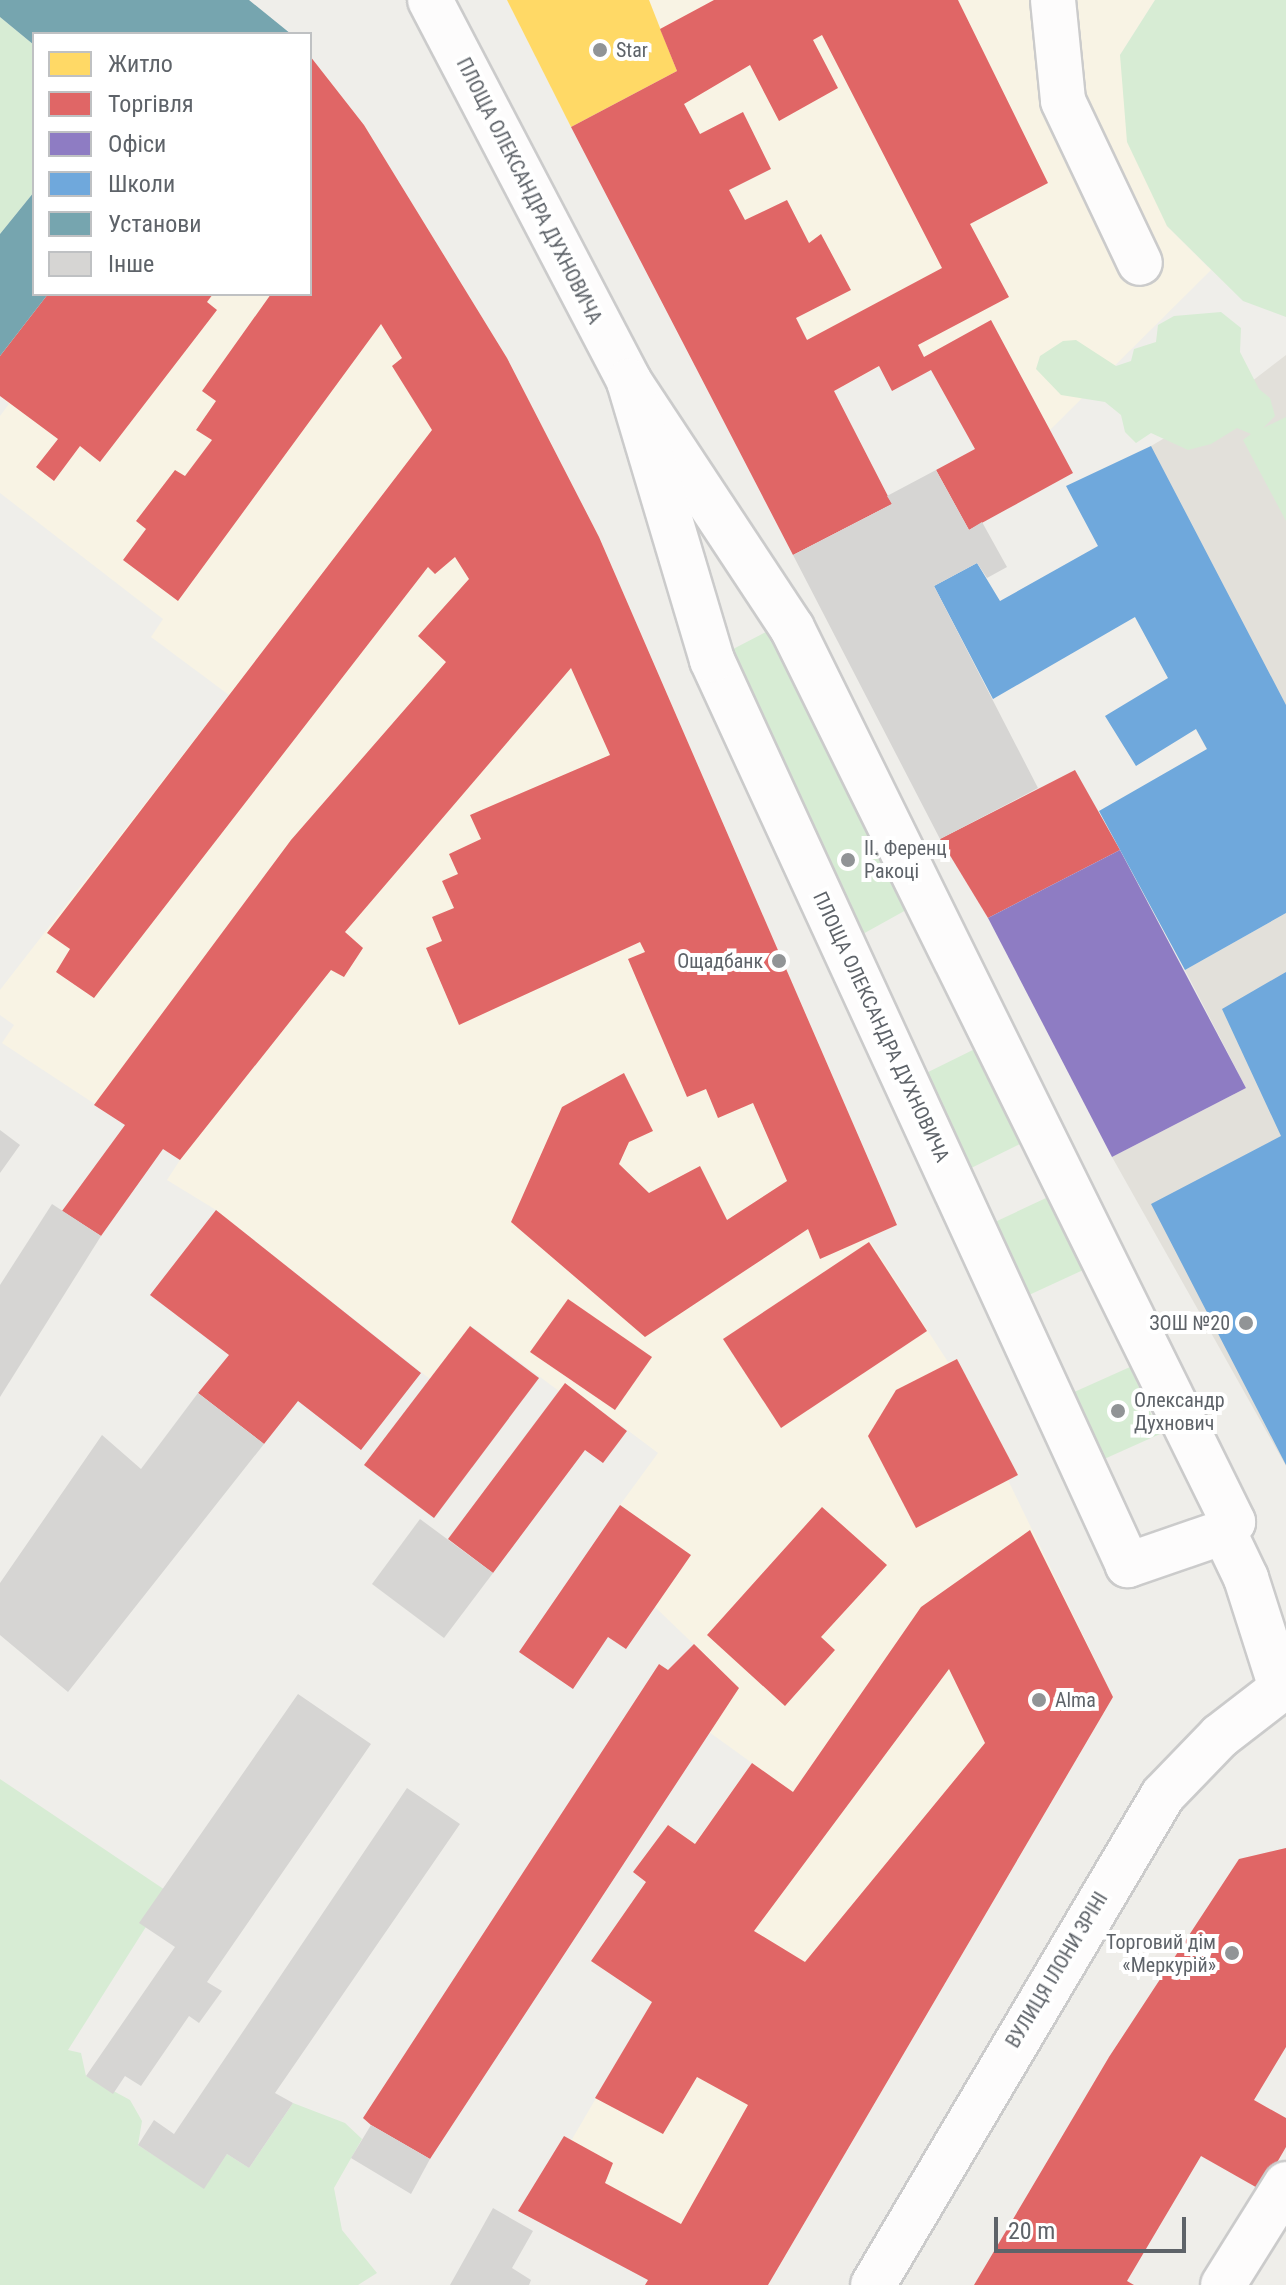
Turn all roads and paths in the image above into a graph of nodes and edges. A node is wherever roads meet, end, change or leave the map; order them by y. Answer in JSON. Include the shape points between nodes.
{"nodes":[{"id":1,"x":430,"y":0,"type":"edge"},
{"id":2,"x":1053,"y":0,"type":"edge"},
{"id":3,"x":1140,"y":263,"type":"dead end"},
{"id":4,"x":629,"y":381,"type":"junction"},
{"id":5,"x":1224,"y":1532,"type":"junction"},
{"id":6,"x":1284,"y":1689,"type":"edge"},
{"id":7,"x":1286,"y":2184,"type":"edge"},
{"id":8,"x":873,"y":2285,"type":"edge"},
{"id":9,"x":1223,"y":2285,"type":"edge"}],
"edges":[{"from":1,"to":4,"type":"street","name":"ПЛОЩА ОЛЕКСАНДРА ДУХНОВИЧА"},
{"from":2,"to":3,"type":"street","via":[[1063,101]]},
{"from":4,"to":5,"type":"street","name":"ПЛОЩА ОЛЕКСАНДРА ДУХНОВИЧА","via":[[792,628],[1233,1522]]},
{"from":4,"to":5,"type":"street","name":"ПЛОЩА ОЛЕКСАНДРА ДУХНОВИЧА","via":[[712,660],[1128,1565]]},
{"from":5,"to":6,"type":"street","name":"ПЛОЩА ОЛЕКСАНДРА ДУХНОВИЧА","via":[[1246,1578]]},
{"from":6,"to":8,"type":"street","name":"ВУЛИЦЯ ІЛОНИ ЗРІНІ","via":[[1220,1736],[1163,1795]]},
{"from":7,"to":9,"type":"street"}]}
